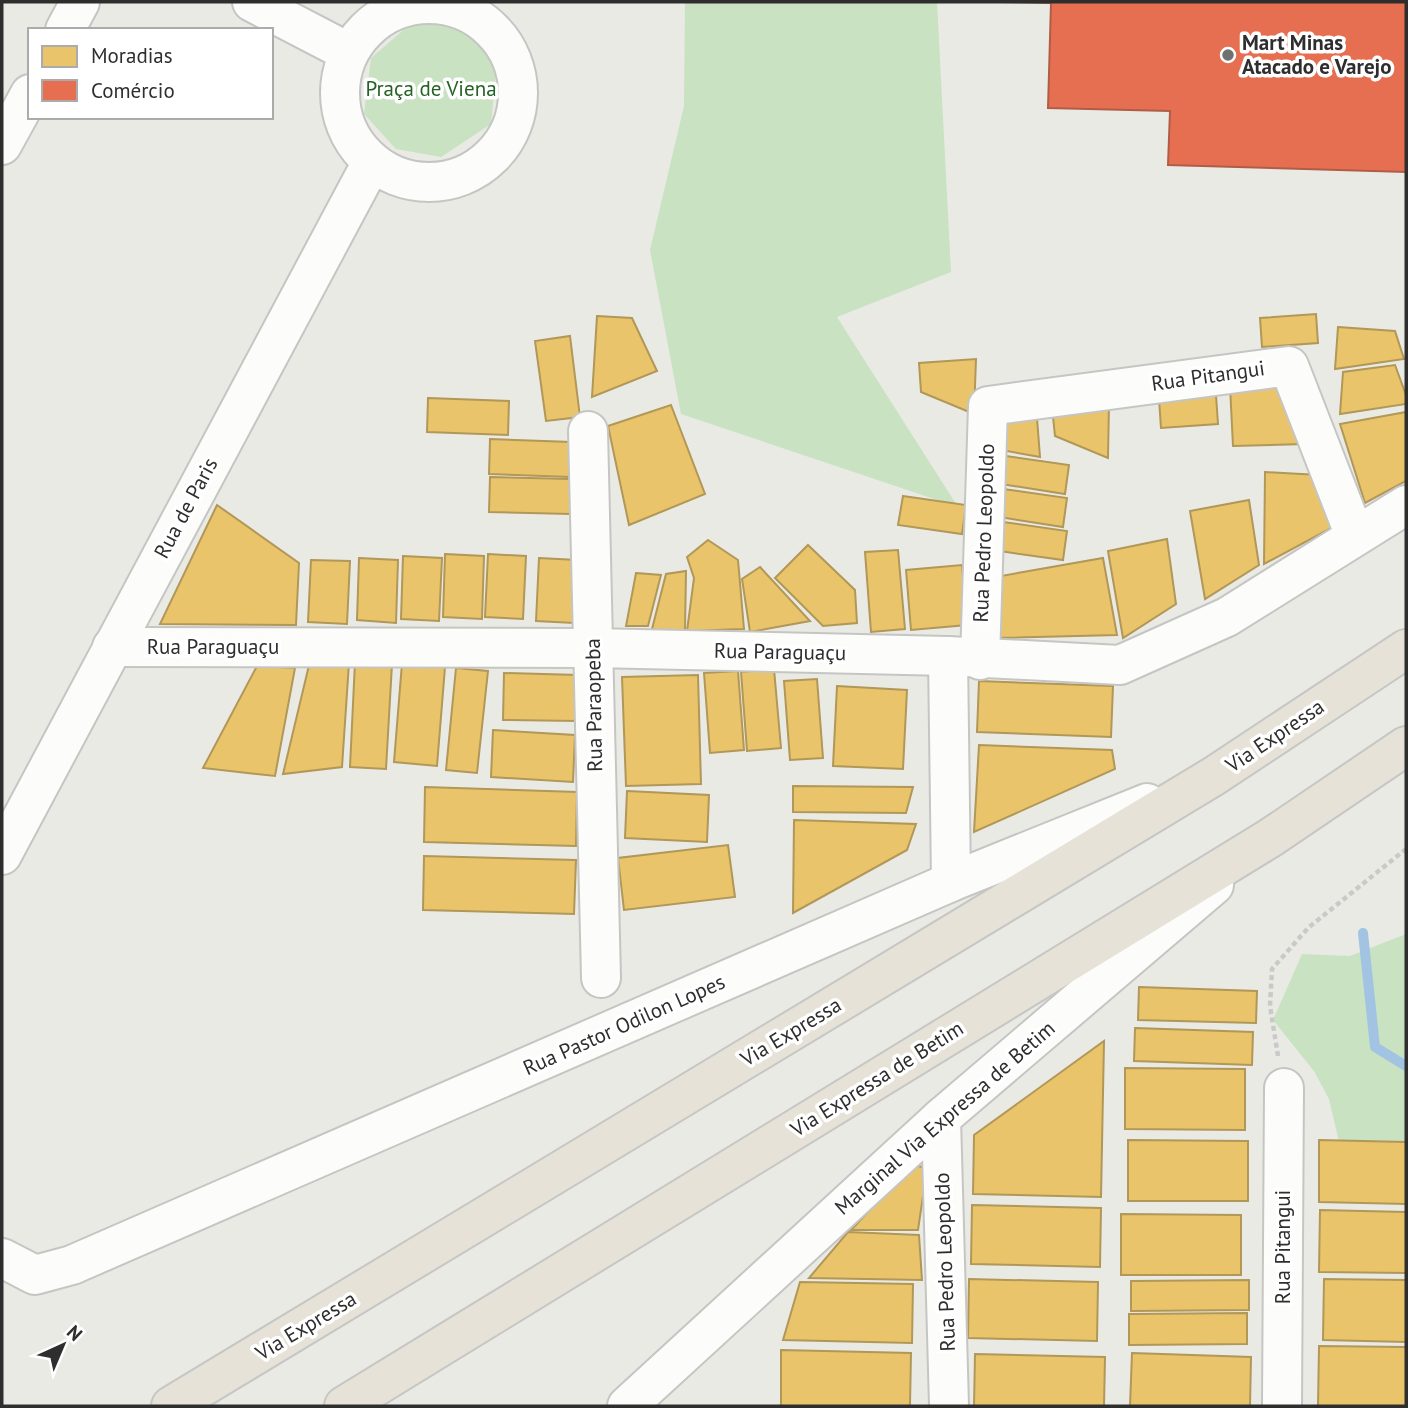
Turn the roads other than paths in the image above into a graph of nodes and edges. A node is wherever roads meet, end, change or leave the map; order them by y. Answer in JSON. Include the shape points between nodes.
{"nodes":[{"id":1,"x":80,"y":2,"type":"edge"},
{"id":2,"x":252,"y":2,"type":"edge"},
{"id":3,"x":66,"y":28,"type":"edge"},
{"id":4,"x":348,"y":52,"type":"junction"},
{"id":5,"x":28,"y":98,"type":"edge"},
{"id":6,"x":2,"y":145,"type":"edge"},
{"id":7,"x":372,"y":162,"type":"junction"},
{"id":8,"x":988,"y":406,"type":"joint"},
{"id":9,"x":588,"y":431,"type":"dead end"},
{"id":10,"x":1406,"y":505,"type":"edge"},
{"id":11,"x":1355,"y":536,"type":"junction"},
{"id":12,"x":112,"y":647,"type":"junction"},
{"id":13,"x":593,"y":648,"type":"junction"},
{"id":14,"x":1406,"y":649,"type":"edge"},
{"id":15,"x":964,"y":658,"type":"junction"},
{"id":16,"x":1406,"y":746,"type":"edge"},
{"id":17,"x":1214,"y":776,"type":"junction"},
{"id":18,"x":1269,"y":838,"type":"junction"},
{"id":19,"x":2,"y":855,"type":"edge"},
{"id":20,"x":951,"y":882,"type":"junction"},
{"id":21,"x":601,"y":978,"type":"dead end"},
{"id":22,"x":1284,"y":1088,"type":"road end"},
{"id":23,"x":941,"y":1118,"type":"junction"},
{"id":24,"x":18,"y":1266,"type":"edge"},
{"id":25,"x":171,"y":1406,"type":"edge"},
{"id":26,"x":344,"y":1406,"type":"edge"},
{"id":27,"x":627,"y":1406,"type":"edge"},
{"id":28,"x":949,"y":1406,"type":"edge"},
{"id":29,"x":1282,"y":1406,"type":"edge"}],
"edges":[{"from":1,"to":3,"type":"street"},
{"from":2,"to":4,"type":"street"},
{"from":4,"to":7,"type":"street","via":[[340,80],[341,111],[352,139]]},
{"from":4,"to":7,"type":"street","via":[[366,28],[390,12],[418,3],[447,5],[475,16],[497,35],[513,61],[519,89],[515,119],[502,145],[482,166],[456,179],[426,183],[397,177]]},
{"from":5,"to":6,"type":"street"},
{"from":7,"to":12,"type":"street","name":"Rua de Paris"},
{"from":8,"to":11,"type":"street","name":"Rua Pitangui","via":[[1289,366]]},
{"from":8,"to":15,"type":"street","name":"Rua Pedro Leopoldo"},
{"from":9,"to":13,"type":"street","name":"Rua Paraopeba"},
{"from":10,"to":11,"type":"street","name":"Rua Paraguaçu"},
{"from":11,"to":15,"type":"street","name":"Rua Paraguaçu","via":[[1227,617],[1120,665]]},
{"from":12,"to":13,"type":"street","name":"Rua Paraguaçu"},
{"from":12,"to":19,"type":"street","name":"Rua de Paris"},
{"from":13,"to":15,"type":"street","name":"Rua Paraguaçu"},
{"from":13,"to":21,"type":"street","name":"Rua Paraopeba"},
{"from":14,"to":17,"type":"highway","name":"Via Expressa"},
{"from":15,"to":20,"type":"street","name":"Rua Pedro Leopoldo"},
{"from":16,"to":18,"type":"highway","name":"Via Expressa de Betim"},
{"from":17,"to":20,"type":"street","name":"Rua Pastor Odilon Lopes"},
{"from":17,"to":25,"type":"highway","name":"Via Expressa"},
{"from":18,"to":23,"type":"street","name":"Marginal Via Expressa de Betim"},
{"from":18,"to":26,"type":"highway","name":"Via Expressa de Betim"},
{"from":20,"to":24,"type":"street","name":"Rua Pastor Odilon Lopes","via":[[72,1265]]},
{"from":22,"to":29,"type":"street","name":"Rua Pitangui"},
{"from":23,"to":27,"type":"street","name":"Marginal Via Expressa de Betim"},
{"from":23,"to":28,"type":"street","name":"Rua Pedro Leopoldo"}]}
